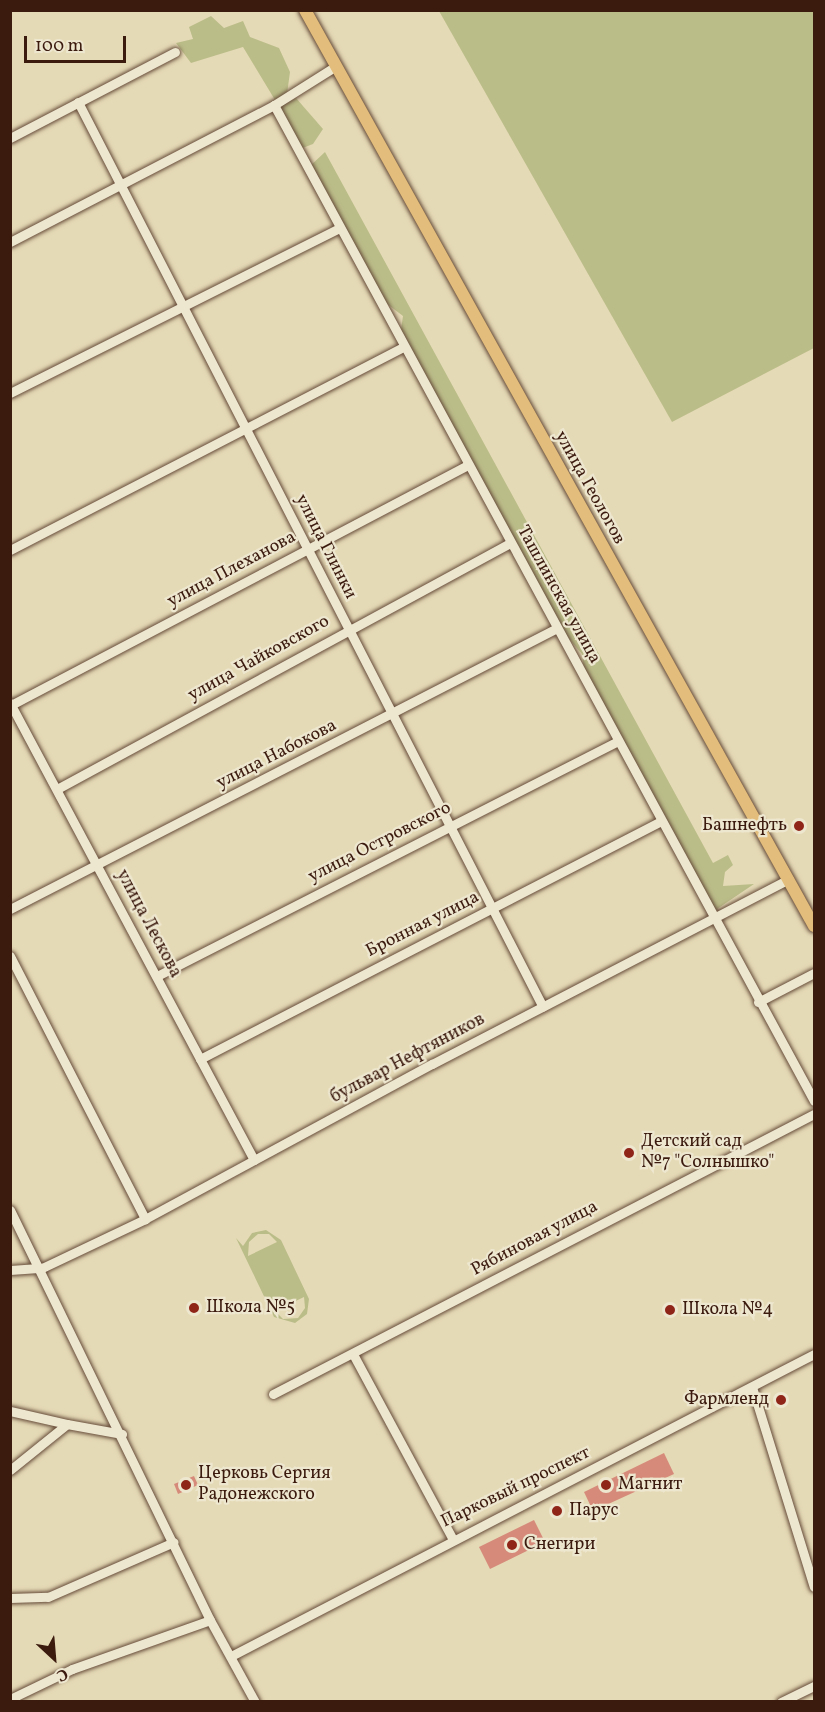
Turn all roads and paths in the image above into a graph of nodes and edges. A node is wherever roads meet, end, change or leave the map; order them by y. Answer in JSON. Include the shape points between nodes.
{"nodes":[{"id":1,"x":305,"y":10,"type":"edge"},
{"id":2,"x":175,"y":52,"type":"dead end"},
{"id":3,"x":336,"y":66,"type":"junction"},
{"id":4,"x":78,"y":102,"type":"junction"},
{"id":5,"x":274,"y":105,"type":"junction"},
{"id":6,"x":10,"y":138,"type":"edge"},
{"id":7,"x":121,"y":186,"type":"junction"},
{"id":8,"x":340,"y":228,"type":"junction"},
{"id":9,"x":10,"y":242,"type":"edge"},
{"id":10,"x":183,"y":304,"type":"junction"},
{"id":11,"x":404,"y":347,"type":"junction"},
{"id":12,"x":10,"y":393,"type":"edge"},
{"id":13,"x":247,"y":427,"type":"junction"},
{"id":14,"x":468,"y":465,"type":"junction"},
{"id":15,"x":510,"y":543,"type":"junction"},
{"id":16,"x":306,"y":549,"type":"junction"},
{"id":17,"x":10,"y":550,"type":"edge"},
{"id":18,"x":557,"y":628,"type":"junction"},
{"id":19,"x":349,"y":629,"type":"junction"},
{"id":20,"x":11,"y":704,"type":"edge"},
{"id":21,"x":392,"y":715,"type":"junction"},
{"id":22,"x":618,"y":741,"type":"junction"},
{"id":23,"x":57,"y":789,"type":"junction"},
{"id":24,"x":661,"y":821,"type":"junction"},
{"id":25,"x":453,"y":824,"type":"junction"},
{"id":26,"x":98,"y":865,"type":"junction"},
{"id":27,"x":789,"y":879,"type":"junction"},
{"id":28,"x":494,"y":906,"type":"junction"},
{"id":29,"x":10,"y":909,"type":"edge"},
{"id":30,"x":714,"y":918,"type":"junction"},
{"id":31,"x":814,"y":926,"type":"edge"},
{"id":32,"x":10,"y":956,"type":"edge"},
{"id":33,"x":814,"y":973,"type":"edge"},
{"id":34,"x":157,"y":975,"type":"junction"},
{"id":35,"x":758,"y":1002,"type":"junction"},
{"id":36,"x":543,"y":1007,"type":"junction"},
{"id":37,"x":200,"y":1059,"type":"junction"},
{"id":38,"x":814,"y":1101,"type":"edge"},
{"id":39,"x":814,"y":1114,"type":"edge"},
{"id":40,"x":254,"y":1161,"type":"junction"},
{"id":41,"x":10,"y":1209,"type":"edge"},
{"id":42,"x":145,"y":1219,"type":"junction"},
{"id":43,"x":42,"y":1268,"type":"junction"},
{"id":44,"x":10,"y":1270,"type":"edge"},
{"id":45,"x":353,"y":1354,"type":"junction"},
{"id":46,"x":814,"y":1354,"type":"edge"},
{"id":47,"x":752,"y":1386,"type":"junction"},
{"id":48,"x":273,"y":1394,"type":"dead end"},
{"id":49,"x":10,"y":1412,"type":"edge"},
{"id":50,"x":67,"y":1424,"type":"junction"},
{"id":51,"x":122,"y":1434,"type":"junction"},
{"id":52,"x":10,"y":1470,"type":"edge"},
{"id":53,"x":452,"y":1538,"type":"junction"},
{"id":54,"x":174,"y":1542,"type":"junction"},
{"id":55,"x":814,"y":1587,"type":"edge"},
{"id":56,"x":10,"y":1598,"type":"edge"},
{"id":57,"x":210,"y":1620,"type":"junction"},
{"id":58,"x":233,"y":1655,"type":"junction"},
{"id":59,"x":814,"y":1686,"type":"edge"},
{"id":60,"x":10,"y":1699,"type":"edge"},
{"id":61,"x":255,"y":1701,"type":"edge"},
{"id":62,"x":781,"y":1701,"type":"edge"}],
"edges":[{"from":1,"to":3,"type":"main road","name":"улица Геологов"},
{"from":2,"to":4,"type":"street"},
{"from":3,"to":5,"type":"street"},
{"from":3,"to":27,"type":"main road","name":"улица Геологов"},
{"from":4,"to":6,"type":"street"},
{"from":4,"to":7,"type":"street","name":"улица Глинки"},
{"from":5,"to":7,"type":"street"},
{"from":5,"to":8,"type":"street","name":"Ташлинская улица"},
{"from":7,"to":9,"type":"street"},
{"from":7,"to":10,"type":"street","name":"улица Глинки"},
{"from":8,"to":10,"type":"street"},
{"from":8,"to":11,"type":"street","name":"Ташлинская улица"},
{"from":10,"to":12,"type":"street"},
{"from":10,"to":13,"type":"street","name":"улица Глинки"},
{"from":11,"to":13,"type":"street"},
{"from":11,"to":14,"type":"street","name":"Ташлинская улица"},
{"from":13,"to":16,"type":"street","name":"улица Глинки"},
{"from":13,"to":17,"type":"street"},
{"from":14,"to":15,"type":"street","name":"Ташлинская улица"},
{"from":14,"to":16,"type":"street","name":"улица Плеханова"},
{"from":15,"to":18,"type":"street","name":"Ташлинская улица"},
{"from":15,"to":19,"type":"street","name":"улица Чайковского"},
{"from":16,"to":19,"type":"street","name":"улица Глинки"},
{"from":16,"to":20,"type":"street","name":"улица Плеханова"},
{"from":18,"to":21,"type":"street","name":"улица Набокова"},
{"from":18,"to":22,"type":"street","name":"Ташлинская улица"},
{"from":19,"to":21,"type":"street","name":"улица Глинки"},
{"from":19,"to":23,"type":"street","name":"улица Чайковского"},
{"from":20,"to":23,"type":"street","name":"улица Лескова"},
{"from":21,"to":25,"type":"street","name":"улица Глинки"},
{"from":21,"to":26,"type":"street","name":"улица Набокова"},
{"from":22,"to":24,"type":"street","name":"Ташлинская улица"},
{"from":22,"to":25,"type":"street","name":"улица Островского"},
{"from":23,"to":26,"type":"street","name":"улица Лескова"},
{"from":24,"to":28,"type":"street","name":"Бронная улица"},
{"from":24,"to":30,"type":"street","name":"Ташлинская улица"},
{"from":25,"to":28,"type":"street","name":"улица Глинки"},
{"from":25,"to":34,"type":"street","name":"улица Островского"},
{"from":26,"to":29,"type":"street","name":"улица Набокова"},
{"from":26,"to":34,"type":"street","name":"улица Лескова"},
{"from":27,"to":30,"type":"street","name":"бульвар Нефтяников"},
{"from":27,"to":31,"type":"main road","name":"улица Геологов"},
{"from":28,"to":36,"type":"street","name":"улица Глинки"},
{"from":28,"to":37,"type":"street","name":"Бронная улица"},
{"from":30,"to":35,"type":"street","name":"Ташлинская улица"},
{"from":30,"to":36,"type":"street","name":"бульвар Нефтяников"},
{"from":32,"to":42,"type":"street"},
{"from":33,"to":35,"type":"street"},
{"from":34,"to":37,"type":"street","name":"улица Лескова"},
{"from":35,"to":38,"type":"street","name":"Ташлинская улица"},
{"from":36,"to":40,"type":"street","name":"бульвар Нефтяников"},
{"from":37,"to":40,"type":"street","name":"улица Лескова"},
{"from":39,"to":45,"type":"street","name":"Рябиновая улица","via":[[575,1235]]},
{"from":40,"to":42,"type":"street","name":"бульвар Нефтяников"},
{"from":41,"to":43,"type":"street"},
{"from":42,"to":43,"type":"street","name":"бульвар Нефтяников"},
{"from":43,"to":44,"type":"street"},
{"from":43,"to":51,"type":"street"},
{"from":45,"to":48,"type":"street","name":"Рябиновая улица"},
{"from":45,"to":53,"type":"street"},
{"from":46,"to":47,"type":"street","name":"Парковый проспект"},
{"from":47,"to":53,"type":"street","name":"Парковый проспект"},
{"from":47,"to":55,"type":"street"},
{"from":49,"to":50,"type":"street"},
{"from":50,"to":51,"type":"street"},
{"from":50,"to":52,"type":"street"},
{"from":51,"to":54,"type":"street"},
{"from":53,"to":58,"type":"street","name":"Парковый проспект"},
{"from":54,"to":56,"type":"street","via":[[48,1597]]},
{"from":54,"to":57,"type":"street"},
{"from":57,"to":58,"type":"street"},
{"from":57,"to":60,"type":"street","via":[[72,1669]]},
{"from":58,"to":61,"type":"street"},
{"from":59,"to":62,"type":"street"}]}
